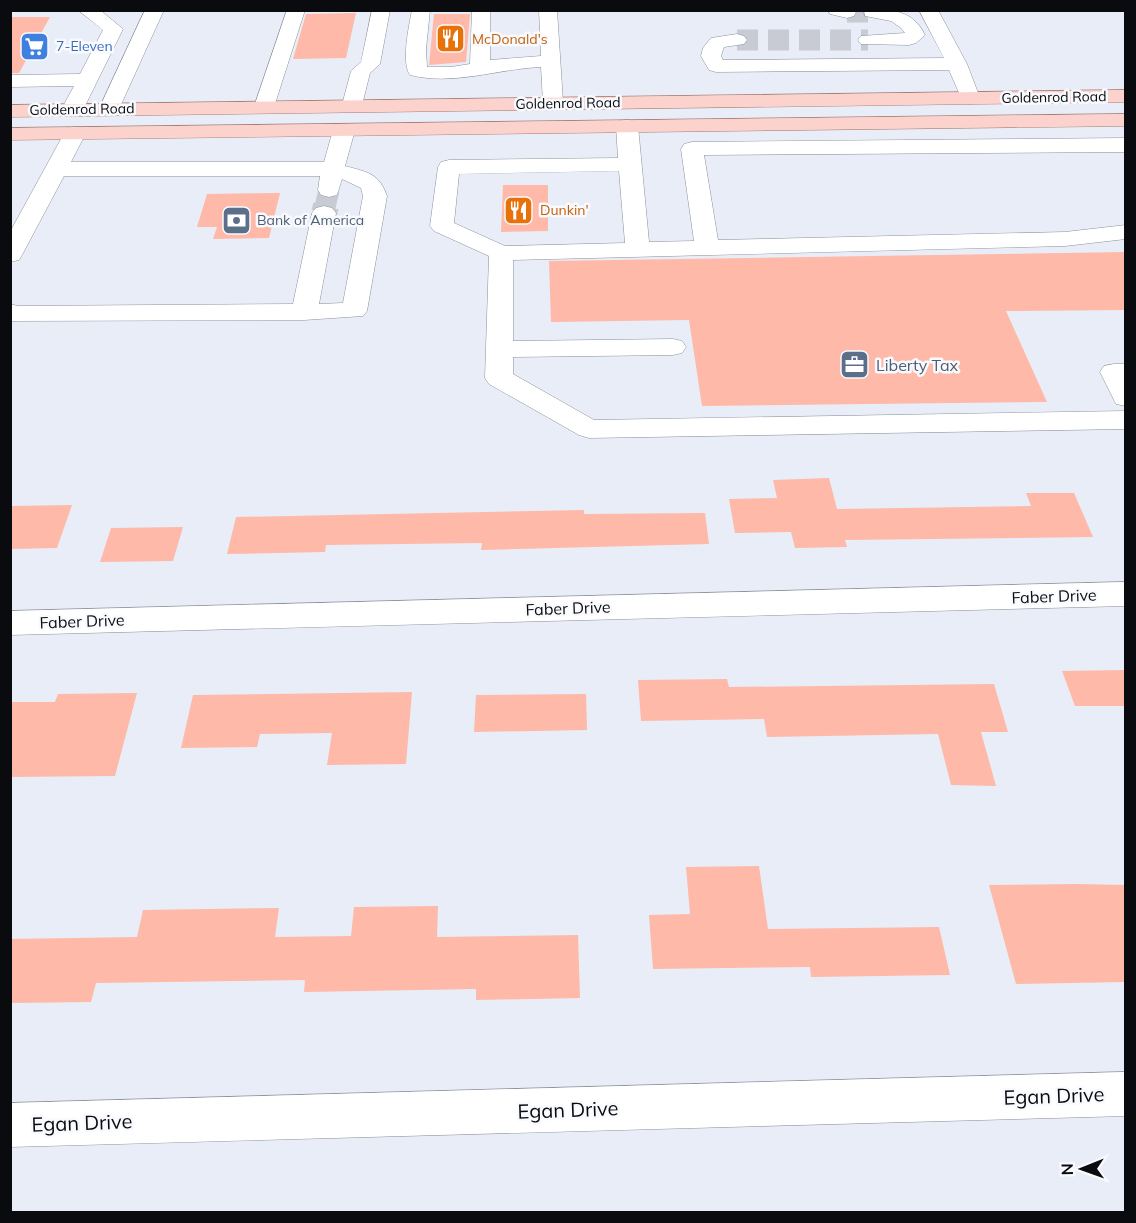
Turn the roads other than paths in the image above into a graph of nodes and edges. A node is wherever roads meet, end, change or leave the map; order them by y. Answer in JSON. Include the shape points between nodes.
{"nodes":[{"id":1,"x":87,"y":10,"type":"edge"},
{"id":2,"x":155,"y":10,"type":"edge"},
{"id":3,"x":296,"y":10,"type":"edge"},
{"id":4,"x":381,"y":10,"type":"edge"},
{"id":5,"x":421,"y":10,"type":"edge"},
{"id":6,"x":482,"y":10,"type":"edge"},
{"id":7,"x":548,"y":10,"type":"edge"},
{"id":8,"x":928,"y":10,"type":"edge"},
{"id":9,"x":872,"y":12,"type":"tunnel mouth"},
{"id":10,"x":737,"y":40,"type":"tunnel mouth"},
{"id":11,"x":868,"y":40,"type":"tunnel mouth"},
{"id":12,"x":551,"y":62,"type":"junction"},
{"id":13,"x":957,"y":64,"type":"junction"},
{"id":14,"x":480,"y":68,"type":"junction"},
{"id":15,"x":87,"y":80,"type":"junction"},
{"id":16,"x":10,"y":81,"type":"edge"},
{"id":17,"x":1125,"y":96,"type":"edge"},
{"id":18,"x":970,"y":98,"type":"junction"},
{"id":19,"x":802,"y":101,"type":"junction"},
{"id":20,"x":553,"y":102,"type":"junction"},
{"id":21,"x":352,"y":105,"type":"junction"},
{"id":22,"x":264,"y":107,"type":"junction"},
{"id":23,"x":109,"y":109,"type":"junction"},
{"id":24,"x":72,"y":110,"type":"junction"},
{"id":25,"x":10,"y":111,"type":"edge"},
{"id":26,"x":1125,"y":111,"type":"edge"},
{"id":27,"x":1080,"y":120,"type":"junction"},
{"id":28,"x":1125,"y":120,"type":"edge"},
{"id":29,"x":627,"y":126,"type":"junction"},
{"id":30,"x":413,"y":129,"type":"junction"},
{"id":31,"x":344,"y":130,"type":"junction"},
{"id":32,"x":75,"y":133,"type":"junction"},
{"id":33,"x":10,"y":134,"type":"edge"},
{"id":34,"x":1125,"y":145,"type":"edge"},
{"id":35,"x":630,"y":164,"type":"junction"},
{"id":36,"x":56,"y":169,"type":"junction"},
{"id":37,"x":329,"y":190,"type":"junction"},
{"id":38,"x":1125,"y":232,"type":"edge"},
{"id":39,"x":707,"y":247,"type":"junction"},
{"id":40,"x":638,"y":249,"type":"junction"},
{"id":41,"x":501,"y":253,"type":"junction"},
{"id":42,"x":10,"y":255,"type":"edge"},
{"id":43,"x":10,"y":312,"type":"edge"},
{"id":44,"x":304,"y":312,"type":"junction"},
{"id":45,"x":673,"y":347,"type":"dead end"},
{"id":46,"x":500,"y":348,"type":"junction"},
{"id":47,"x":1125,"y":372,"type":"edge"},
{"id":48,"x":1125,"y":398,"type":"edge"},
{"id":49,"x":1125,"y":420,"type":"edge"},
{"id":50,"x":1125,"y":594,"type":"edge"},
{"id":51,"x":10,"y":623,"type":"edge"},
{"id":52,"x":1125,"y":1094,"type":"edge"},
{"id":53,"x":10,"y":1125,"type":"edge"}],
"edges":[{"from":1,"to":15,"type":"street","via":[[113,29]]},
{"from":2,"to":23,"type":"street"},
{"from":3,"to":22,"type":"street"},
{"from":4,"to":21,"type":"street","via":[[370,64],[361,71]]},
{"from":5,"to":14,"type":"street","via":[[417,71],[436,75]]},
{"from":6,"to":14,"type":"street"},
{"from":7,"to":12,"type":"street"},
{"from":8,"to":13,"type":"street"},
{"from":9,"to":11,"type":"street","via":[[893,14],[915,35],[909,39]]},
{"from":10,"to":13,"type":"street","via":[[718,42],[713,48],[711,56],[716,66]]},
{"from":12,"to":14,"type":"street"},
{"from":12,"to":20,"type":"street"},
{"from":13,"to":18,"type":"street"},
{"from":15,"to":16,"type":"street"},
{"from":15,"to":24,"type":"street"},
{"from":17,"to":18,"type":"main road","name":"Goldenrod Road"},
{"from":18,"to":19,"type":"main road","name":"Goldenrod Road"},
{"from":19,"to":20,"type":"main road","name":"Goldenrod Road"},
{"from":19,"to":29,"type":"main road","via":[[793,110],[669,111]]},
{"from":20,"to":21,"type":"main road","name":"Goldenrod Road"},
{"from":20,"to":30,"type":"main road","via":[[512,119],[464,120]]},
{"from":21,"to":22,"type":"main road","name":"Goldenrod Road"},
{"from":22,"to":23,"type":"main road","name":"Goldenrod Road"},
{"from":23,"to":24,"type":"main road","name":"Goldenrod Road"},
{"from":24,"to":25,"type":"main road","name":"Goldenrod Road"},
{"from":26,"to":27,"type":"main road"},
{"from":27,"to":28,"type":"main road","name":"Goldenrod Road"},
{"from":27,"to":29,"type":"main road","name":"Goldenrod Road"},
{"from":29,"to":30,"type":"main road","name":"Goldenrod Road"},
{"from":29,"to":35,"type":"street"},
{"from":30,"to":31,"type":"main road","name":"Goldenrod Road"},
{"from":31,"to":32,"type":"main road","name":"Goldenrod Road"},
{"from":31,"to":37,"type":"street"},
{"from":32,"to":33,"type":"main road","name":"Goldenrod Road"},
{"from":32,"to":36,"type":"street"},
{"from":34,"to":39,"type":"street","via":[[692,149]]},
{"from":35,"to":40,"type":"street"},
{"from":35,"to":41,"type":"street","via":[[449,167],[442,226]]},
{"from":36,"to":37,"type":"street"},
{"from":36,"to":42,"type":"street"},
{"from":37,"to":44,"type":"street"},
{"from":37,"to":44,"type":"street","via":[[359,177],[371,184],[375,196],[354,311]]},
{"from":38,"to":39,"type":"street","via":[[1063,239]]},
{"from":39,"to":40,"type":"street"},
{"from":40,"to":41,"type":"street"},
{"from":41,"to":46,"type":"street"},
{"from":43,"to":44,"type":"street"},
{"from":45,"to":46,"type":"street"},
{"from":46,"to":49,"type":"street","via":[[499,378],[589,429]]},
{"from":47,"to":48,"type":"street","via":[[1113,372]]},
{"from":50,"to":51,"type":"street","name":"Faber Drive"},
{"from":52,"to":53,"type":"street","name":"Egan Drive"}]}
